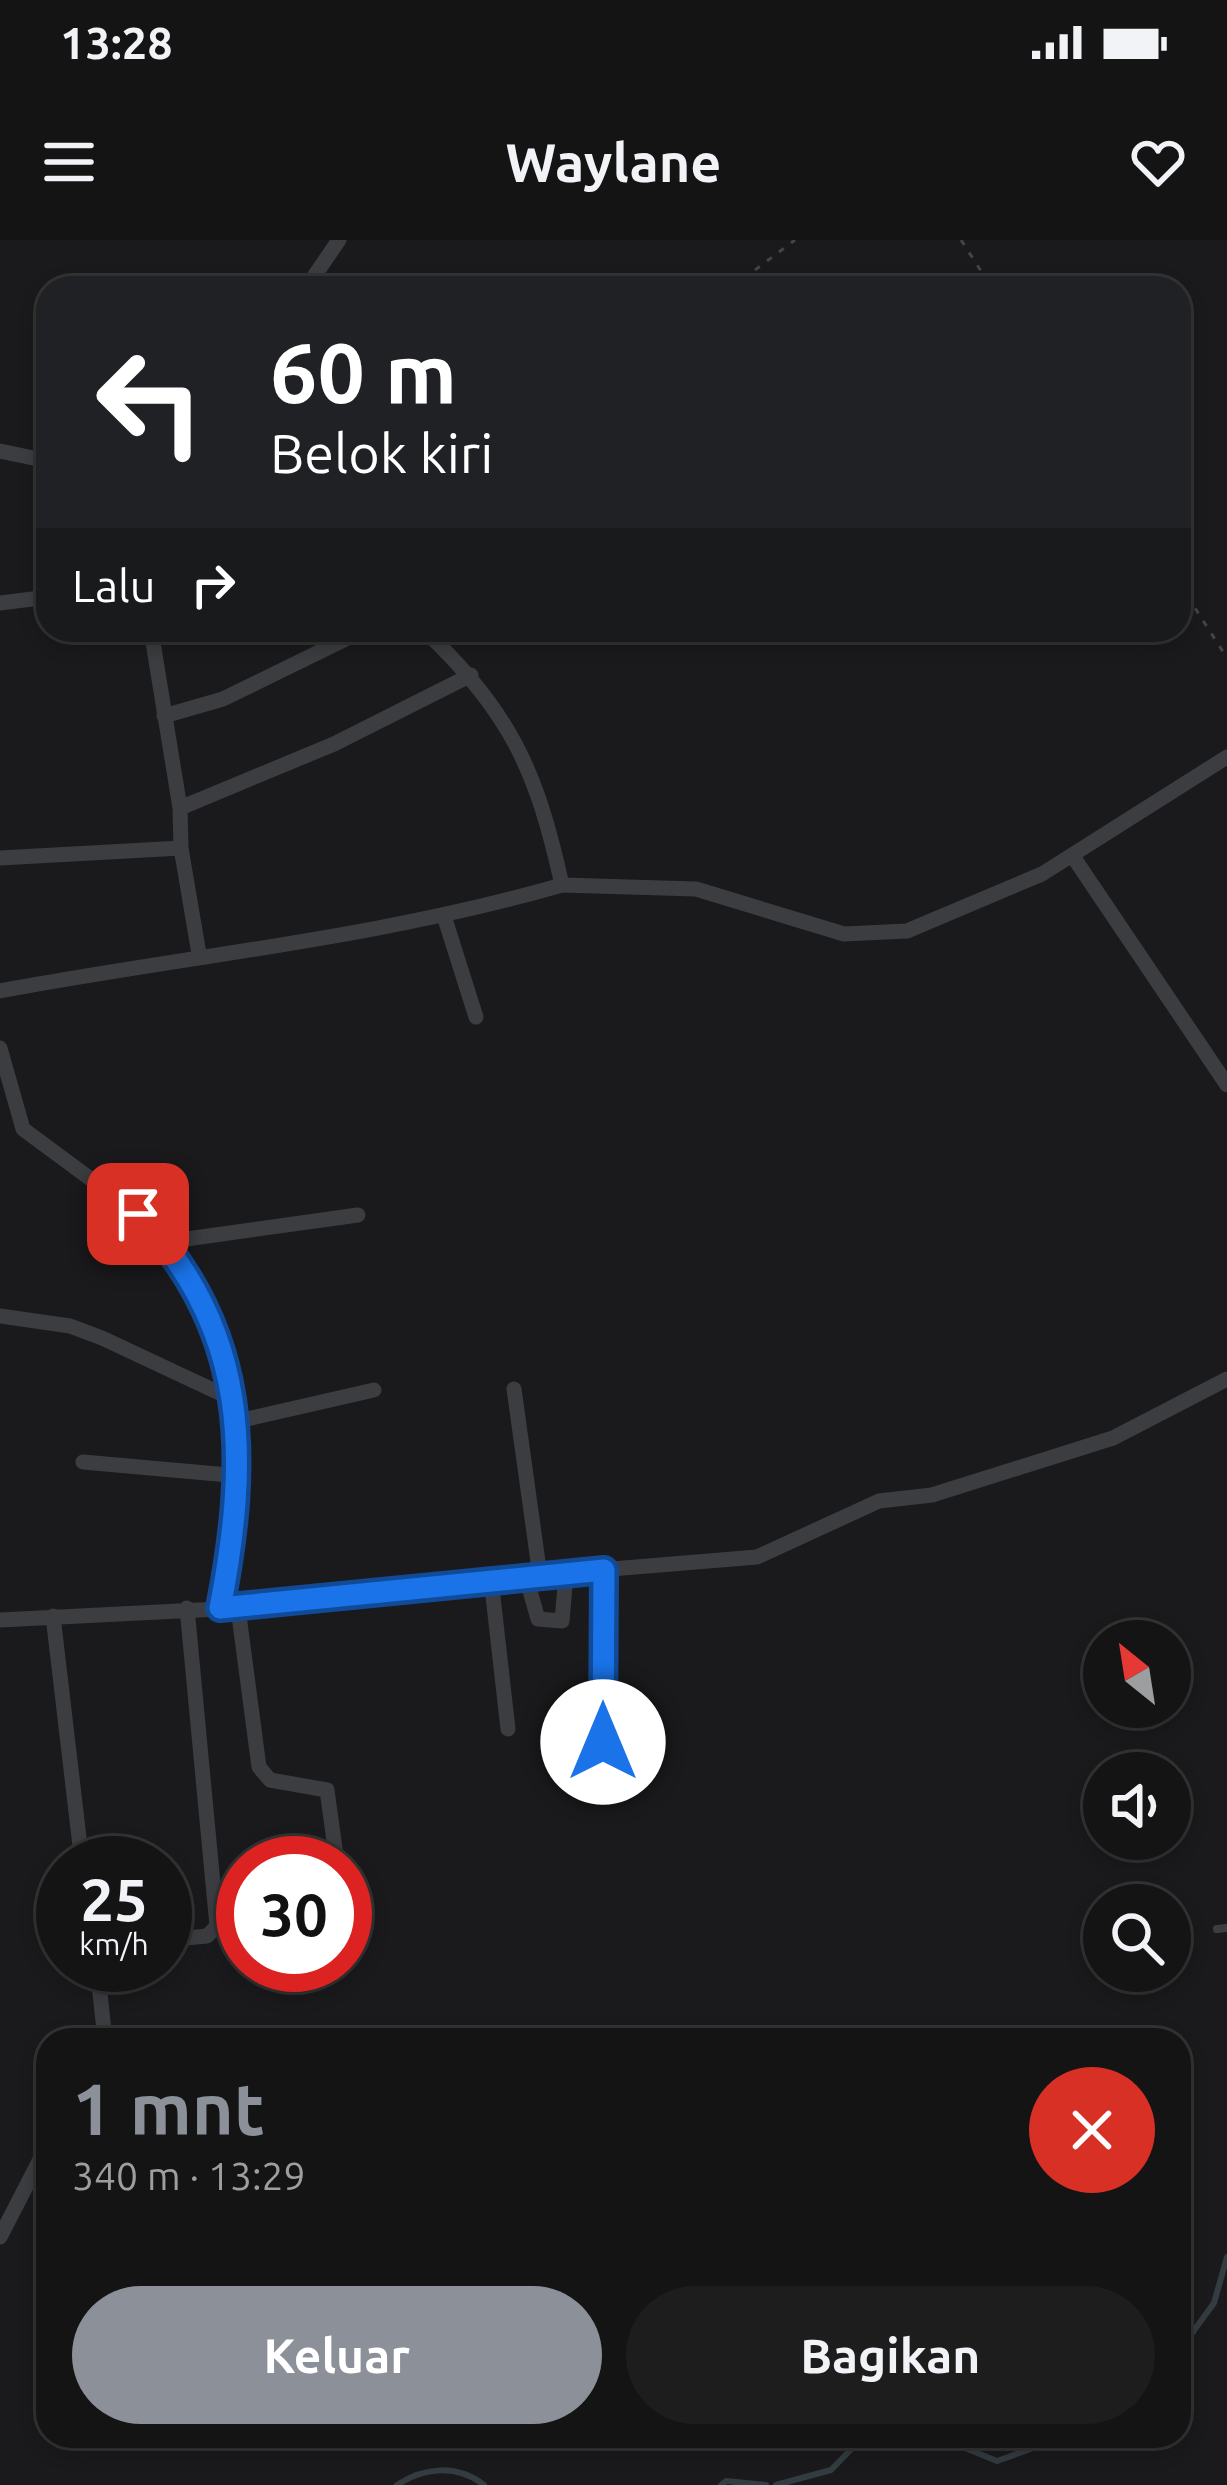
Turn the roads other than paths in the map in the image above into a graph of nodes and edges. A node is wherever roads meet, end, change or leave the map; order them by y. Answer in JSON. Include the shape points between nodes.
{"nodes":[{"id":1,"x":338,"y":240,"type":"edge"},
{"id":2,"x":314,"y":276,"type":"edge"},
{"id":3,"x":0,"y":451,"type":"edge"},
{"id":4,"x":36,"y":458,"type":"edge"},
{"id":5,"x":36,"y":598,"type":"edge"},
{"id":6,"x":0,"y":603,"type":"edge"},
{"id":7,"x":153,"y":642,"type":"edge"},
{"id":8,"x":339,"y":642,"type":"edge"},
{"id":9,"x":437,"y":642,"type":"edge"},
{"id":10,"x":471,"y":675,"type":"junction"},
{"id":11,"x":164,"y":716,"type":"junction"},
{"id":12,"x":1227,"y":758,"type":"edge"},
{"id":13,"x":180,"y":808,"type":"junction"},
{"id":14,"x":181,"y":848,"type":"junction"},
{"id":15,"x":1072,"y":855,"type":"junction"},
{"id":16,"x":0,"y":858,"type":"edge"},
{"id":17,"x":562,"y":885,"type":"junction"},
{"id":18,"x":445,"y":919,"type":"junction"},
{"id":19,"x":199,"y":954,"type":"junction"},
{"id":20,"x":0,"y":991,"type":"edge"},
{"id":21,"x":476,"y":1016,"type":"dead end"},
{"id":22,"x":0,"y":1048,"type":"edge"},
{"id":23,"x":1227,"y":1085,"type":"edge"},
{"id":24,"x":358,"y":1215,"type":"dead end"},
{"id":25,"x":165,"y":1242,"type":"junction"},
{"id":26,"x":0,"y":1316,"type":"edge"},
{"id":27,"x":1227,"y":1379,"type":"edge"},
{"id":28,"x":514,"y":1389,"type":"dead end"},
{"id":29,"x":374,"y":1390,"type":"dead end"},
{"id":30,"x":230,"y":1398,"type":"junction"},
{"id":31,"x":234,"y":1422,"type":"junction"},
{"id":32,"x":83,"y":1462,"type":"dead end"},
{"id":33,"x":240,"y":1476,"type":"junction"},
{"id":34,"x":604,"y":1570,"type":"junction"},
{"id":35,"x":566,"y":1574,"type":"junction"},
{"id":36,"x":533,"y":1576,"type":"junction"},
{"id":37,"x":491,"y":1579,"type":"junction"},
{"id":38,"x":187,"y":1608,"type":"junction"},
{"id":39,"x":220,"y":1608,"type":"junction"},
{"id":40,"x":238,"y":1609,"type":"junction"},
{"id":41,"x":53,"y":1616,"type":"junction"},
{"id":42,"x":0,"y":1620,"type":"edge"},
{"id":43,"x":508,"y":1729,"type":"dead end"},
{"id":44,"x":603,"y":1742,"type":"dead end"},
{"id":45,"x":79,"y":1836,"type":"edge"},
{"id":46,"x":333,"y":1836,"type":"edge"},
{"id":47,"x":192,"y":1937,"type":"edge"},
{"id":48,"x":100,"y":1992,"type":"edge"},
{"id":49,"x":104,"y":2028,"type":"edge"},
{"id":50,"x":36,"y":2167,"type":"edge"},
{"id":51,"x":0,"y":2237,"type":"edge"}],
"edges":[{"from":1,"to":2,"type":"street"},
{"from":3,"to":4,"type":"street"},
{"from":5,"to":6,"type":"street"},
{"from":7,"to":11,"type":"street"},
{"from":8,"to":11,"type":"street","via":[[223,698]]},
{"from":9,"to":10,"type":"street"},
{"from":10,"to":13,"type":"street","via":[[334,745]]},
{"from":10,"to":17,"type":"street","via":[[533,775]]},
{"from":11,"to":13,"type":"street"},
{"from":12,"to":15,"type":"street"},
{"from":13,"to":14,"type":"street"},
{"from":14,"to":16,"type":"street"},
{"from":14,"to":19,"type":"street"},
{"from":15,"to":17,"type":"street","via":[[998,896],[907,931],[874,935],[817,928],[696,889]]},
{"from":15,"to":23,"type":"street"},
{"from":17,"to":18,"type":"street"},
{"from":18,"to":19,"type":"street"},
{"from":18,"to":21,"type":"street"},
{"from":19,"to":20,"type":"street"},
{"from":22,"to":25,"type":"street","via":[[23,1129]]},
{"from":24,"to":25,"type":"street"},
{"from":25,"to":30,"type":"street","via":[[206,1305]]},
{"from":26,"to":30,"type":"street","via":[[102,1337]]},
{"from":27,"to":34,"type":"street","via":[[1113,1438],[932,1495],[879,1501],[772,1552]]},
{"from":28,"to":36,"type":"street"},
{"from":29,"to":31,"type":"street"},
{"from":30,"to":31,"type":"street"},
{"from":31,"to":33,"type":"street"},
{"from":32,"to":33,"type":"street"},
{"from":33,"to":39,"type":"street"},
{"from":34,"to":35,"type":"street"},
{"from":34,"to":44,"type":"street"},
{"from":35,"to":36,"type":"street"},
{"from":35,"to":36,"type":"street","via":[[562,1621],[538,1619]]},
{"from":36,"to":37,"type":"street"},
{"from":37,"to":40,"type":"street"},
{"from":37,"to":43,"type":"street"},
{"from":38,"to":39,"type":"street"},
{"from":38,"to":41,"type":"street"},
{"from":38,"to":47,"type":"street","via":[[217,1926]]},
{"from":39,"to":40,"type":"street"},
{"from":40,"to":46,"type":"street","via":[[259,1767],[270,1780],[327,1790]]},
{"from":41,"to":42,"type":"street"},
{"from":41,"to":45,"type":"street"},
{"from":48,"to":49,"type":"street"},
{"from":50,"to":51,"type":"street"}]}
